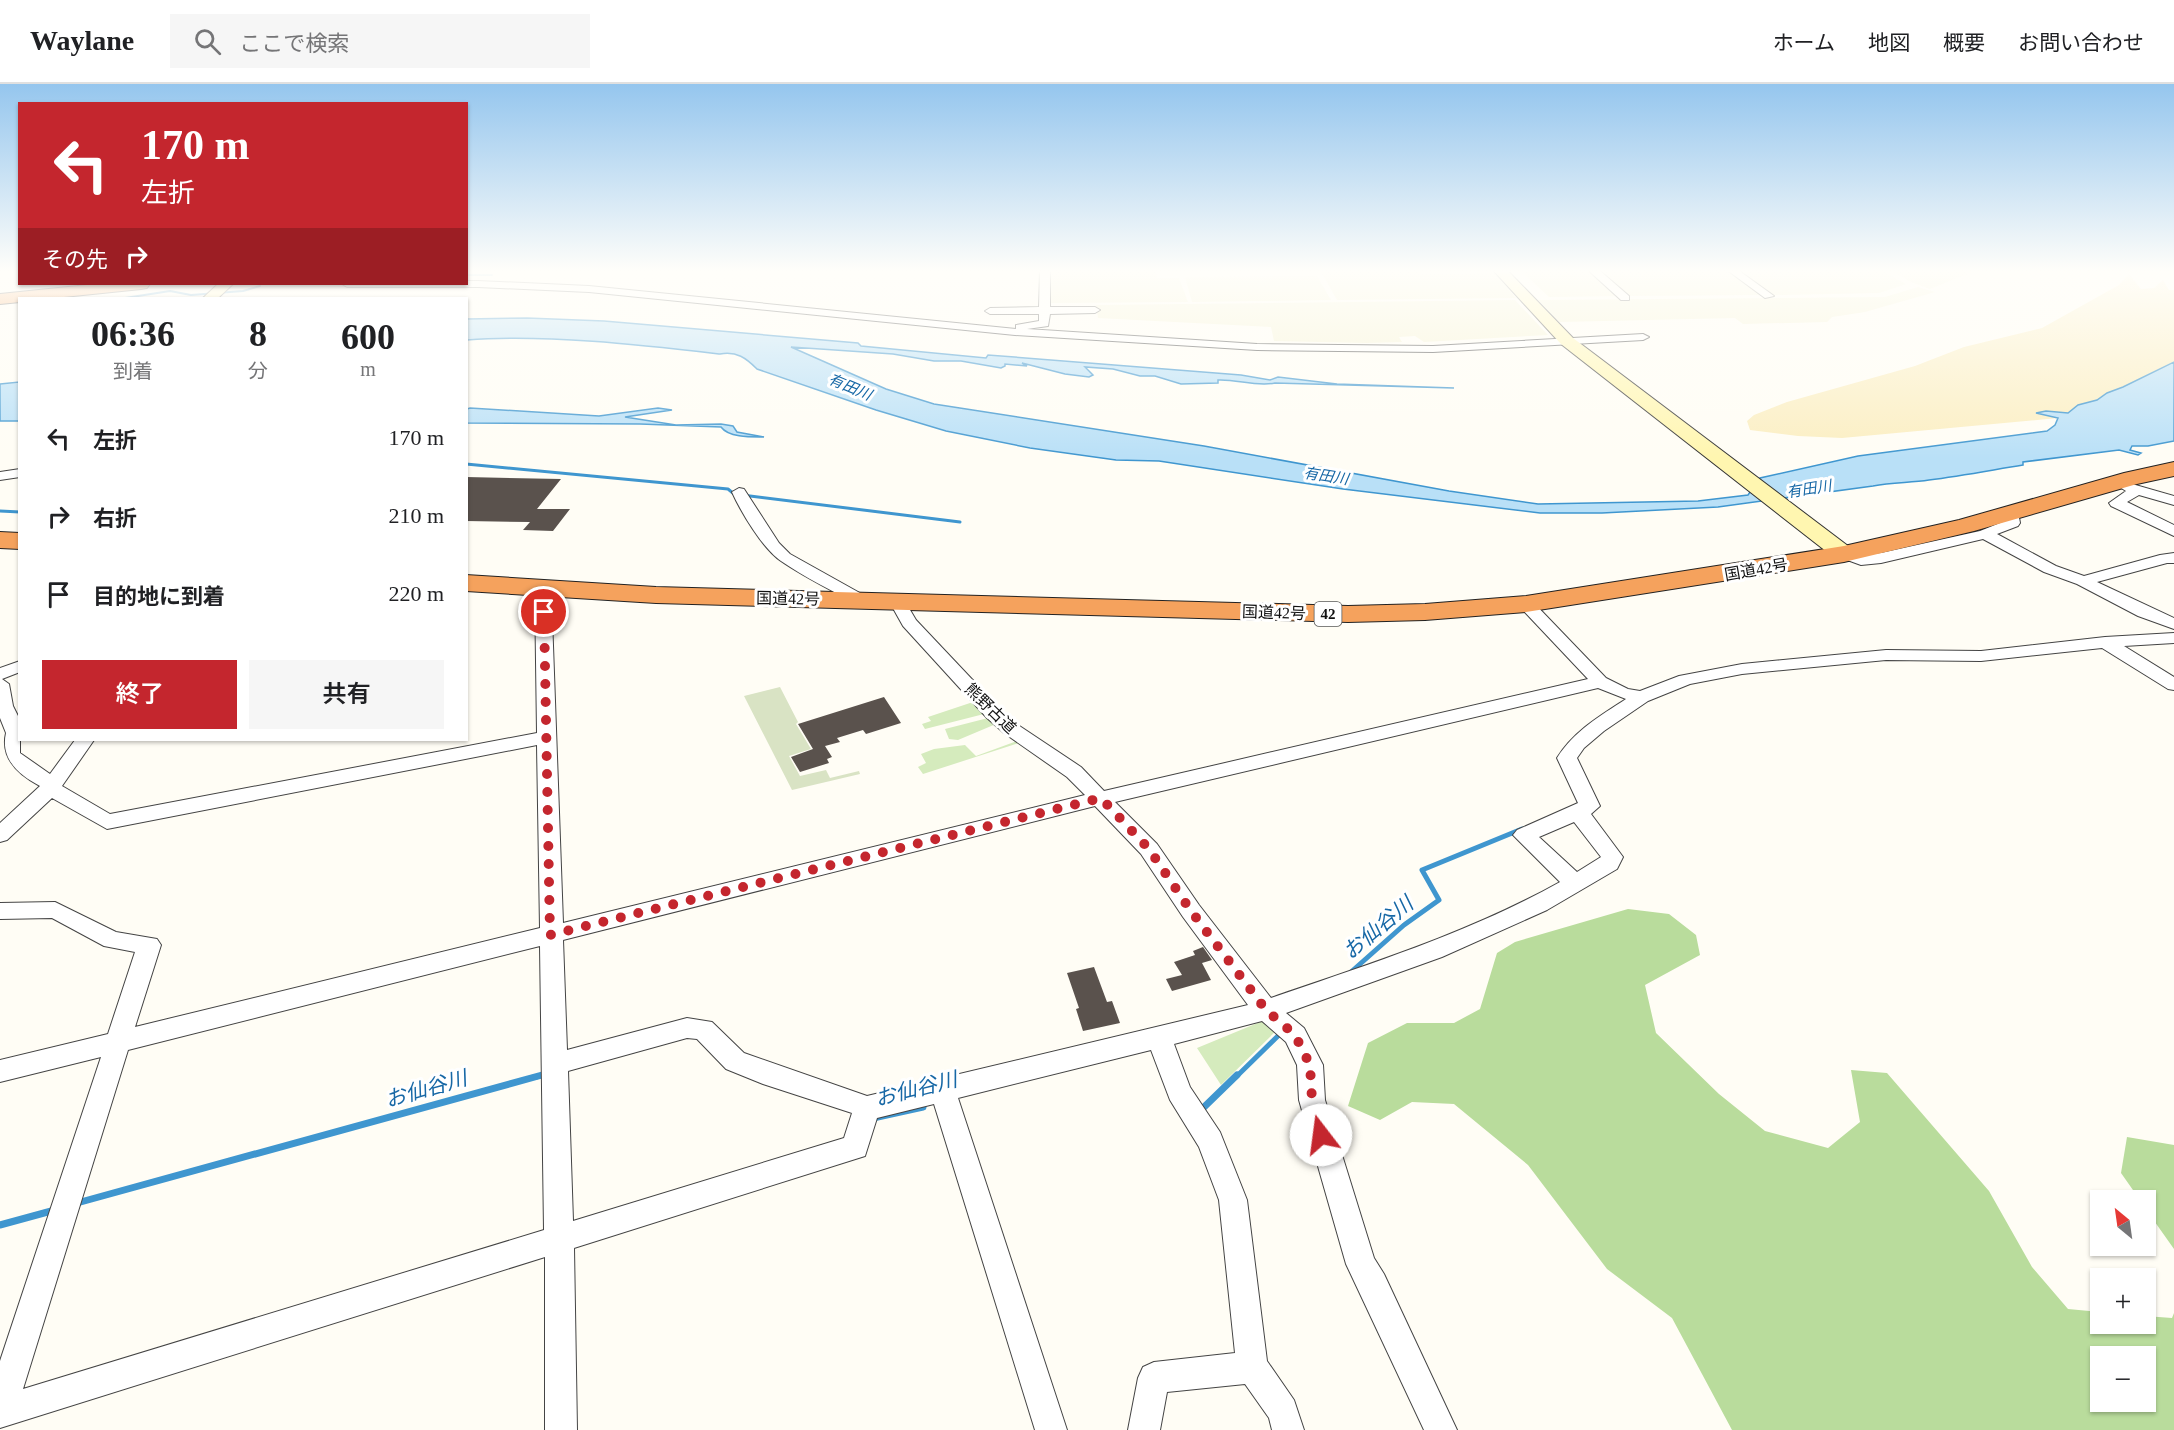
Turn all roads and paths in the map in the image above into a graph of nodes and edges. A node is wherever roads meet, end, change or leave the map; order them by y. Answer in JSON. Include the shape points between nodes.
{"nodes":[{"id":1,"x":1031,"y":333,"type":"edge"},
{"id":2,"x":1560,"y":333,"type":"edge"},
{"id":3,"x":1643,"y":338,"type":"dead end"},
{"id":4,"x":1571,"y":344,"type":"junction"},
{"id":5,"x":2174,"y":469,"type":"edge"},
{"id":6,"x":18,"y":473,"type":"edge"},
{"id":7,"x":0,"y":476,"type":"edge"},
{"id":8,"x":2125,"y":487,"type":"junction"},
{"id":9,"x":740,"y":492,"type":"dead end"},
{"id":10,"x":2174,"y":501,"type":"edge"},
{"id":11,"x":2010,"y":512,"type":"junction"},
{"id":12,"x":2174,"y":531,"type":"edge"},
{"id":13,"x":1984,"y":534,"type":"junction"},
{"id":14,"x":1835,"y":547,"type":"junction"},
{"id":15,"x":2174,"y":558,"type":"edge"},
{"id":16,"x":2083,"y":581,"type":"junction"},
{"id":17,"x":468,"y":583,"type":"edge"},
{"id":18,"x":543,"y":590,"type":"junction"},
{"id":19,"x":861,"y":600,"type":"junction"},
{"id":20,"x":897,"y":601,"type":"junction"},
{"id":21,"x":1526,"y":604,"type":"junction"},
{"id":22,"x":2171,"y":621,"type":"edge"},
{"id":23,"x":2174,"y":638,"type":"edge"},
{"id":24,"x":2105,"y":642,"type":"junction"},
{"id":25,"x":18,"y":667,"type":"edge"},
{"id":26,"x":0,"y":674,"type":"edge"},
{"id":27,"x":1600,"y":682,"type":"junction"},
{"id":28,"x":0,"y":684,"type":"edge"},
{"id":29,"x":2174,"y":685,"type":"edge"},
{"id":30,"x":1642,"y":698,"type":"junction"},
{"id":31,"x":546,"y":737,"type":"junction"},
{"id":32,"x":84,"y":741,"type":"edge"},
{"id":33,"x":52,"y":786,"type":"junction"},
{"id":34,"x":1101,"y":798,"type":"junction"},
{"id":35,"x":1578,"y":812,"type":"junction"},
{"id":36,"x":0,"y":834,"type":"edge"},
{"id":37,"x":1575,"y":883,"type":"junction"},
{"id":38,"x":0,"y":911,"type":"edge"},
{"id":39,"x":550,"y":935,"type":"junction"},
{"id":40,"x":1266,"y":1010,"type":"junction"},
{"id":41,"x":1159,"y":1038,"type":"junction"},
{"id":42,"x":119,"y":1041,"type":"junction"},
{"id":43,"x":554,"y":1064,"type":"junction"},
{"id":44,"x":0,"y":1071,"type":"edge"},
{"id":45,"x":943,"y":1090,"type":"junction"},
{"id":46,"x":867,"y":1107,"type":"junction"},
{"id":47,"x":559,"y":1237,"type":"junction"},
{"id":48,"x":1252,"y":1367,"type":"junction"},
{"id":49,"x":0,"y":1411,"type":"edge"},
{"id":50,"x":561,"y":1430,"type":"edge"},
{"id":51,"x":1051,"y":1430,"type":"edge"},
{"id":52,"x":1144,"y":1430,"type":"edge"},
{"id":53,"x":1288,"y":1430,"type":"edge"},
{"id":54,"x":1441,"y":1430,"type":"edge"}],
"edges":[{"from":1,"to":4,"type":"street","via":[[1308,349]]},
{"from":2,"to":4,"type":"street"},
{"from":3,"to":4,"type":"street"},
{"from":4,"to":14,"type":"street"},
{"from":5,"to":8,"type":"highway","name":"国道42号","number":"42"},
{"from":6,"to":7,"type":"street"},
{"from":8,"to":10,"type":"street"},
{"from":8,"to":11,"type":"highway","name":"国道42号","number":"42"},
{"from":8,"to":12,"type":"street","via":[[2116,503]]},
{"from":9,"to":19,"type":"street","via":[[785,557]]},
{"from":11,"to":13,"type":"street","via":[[2013,523]]},
{"from":11,"to":14,"type":"highway","name":"国道42号","number":"42","via":[[1965,526]]},
{"from":13,"to":14,"type":"street","via":[[1861,560]]},
{"from":13,"to":16,"type":"street","via":[[2050,569]]},
{"from":14,"to":21,"type":"highway","name":"国道42号","number":"42"},
{"from":15,"to":16,"type":"street"},
{"from":16,"to":22,"type":"street"},
{"from":17,"to":18,"type":"highway","name":"国道42号","number":"42"},
{"from":18,"to":19,"type":"highway","name":"国道42号","number":"42"},
{"from":18,"to":31,"type":"street"},
{"from":19,"to":20,"type":"highway","name":"国道42号","number":"42"},
{"from":20,"to":21,"type":"highway","name":"国道42号","number":"42","via":[[1348,614]]},
{"from":20,"to":34,"type":"street","name":"熊野古道","via":[[909,622],[994,714],[1074,772]]},
{"from":21,"to":27,"type":"street"},
{"from":23,"to":24,"type":"street"},
{"from":24,"to":29,"type":"street"},
{"from":24,"to":30,"type":"street","via":[[1981,656],[1886,655],[1742,669],[1685,680]]},
{"from":25,"to":26,"type":"street"},
{"from":27,"to":30,"type":"street"},
{"from":27,"to":34,"type":"street"},
{"from":28,"to":33,"type":"street","via":[[4,706],[16,733],[9,752],[30,774]]},
{"from":30,"to":35,"type":"street","via":[[1596,727],[1567,758],[1590,806]]},
{"from":31,"to":33,"type":"street","via":[[107,822]]},
{"from":31,"to":39,"type":"street"},
{"from":32,"to":33,"type":"street"},
{"from":33,"to":36,"type":"street"},
{"from":34,"to":39,"type":"street"},
{"from":34,"to":40,"type":"street","name":"熊野古道","via":[[1149,849]]},
{"from":35,"to":37,"type":"street","via":[[1612,857],[1609,864]]},
{"from":35,"to":37,"type":"street","via":[[1524,835]]},
{"from":37,"to":40,"type":"street","via":[[1506,920],[1434,951]]},
{"from":38,"to":42,"type":"street","via":[[55,910],[112,940],[149,945]]},
{"from":39,"to":42,"type":"street"},
{"from":39,"to":43,"type":"street"},
{"from":40,"to":41,"type":"street"},
{"from":40,"to":54,"type":"street","name":"熊野古道","via":[[1295,1035],[1310,1065],[1312,1100],[1353,1244]]},
{"from":41,"to":45,"type":"street"},
{"from":41,"to":48,"type":"street","via":[[1179,1092],[1210,1141],[1233,1200]]},
{"from":42,"to":44,"type":"street"},
{"from":42,"to":49,"type":"street"},
{"from":43,"to":46,"type":"street","via":[[687,1028],[703,1029],[735,1060]]},
{"from":43,"to":47,"type":"street"},
{"from":45,"to":46,"type":"street"},
{"from":45,"to":51,"type":"street"},
{"from":46,"to":47,"type":"street","via":[[855,1147]]},
{"from":47,"to":49,"type":"street"},
{"from":47,"to":50,"type":"street"},
{"from":48,"to":52,"type":"street","via":[[1154,1378]]},
{"from":48,"to":53,"type":"street","via":[[1283,1411]]}]}
